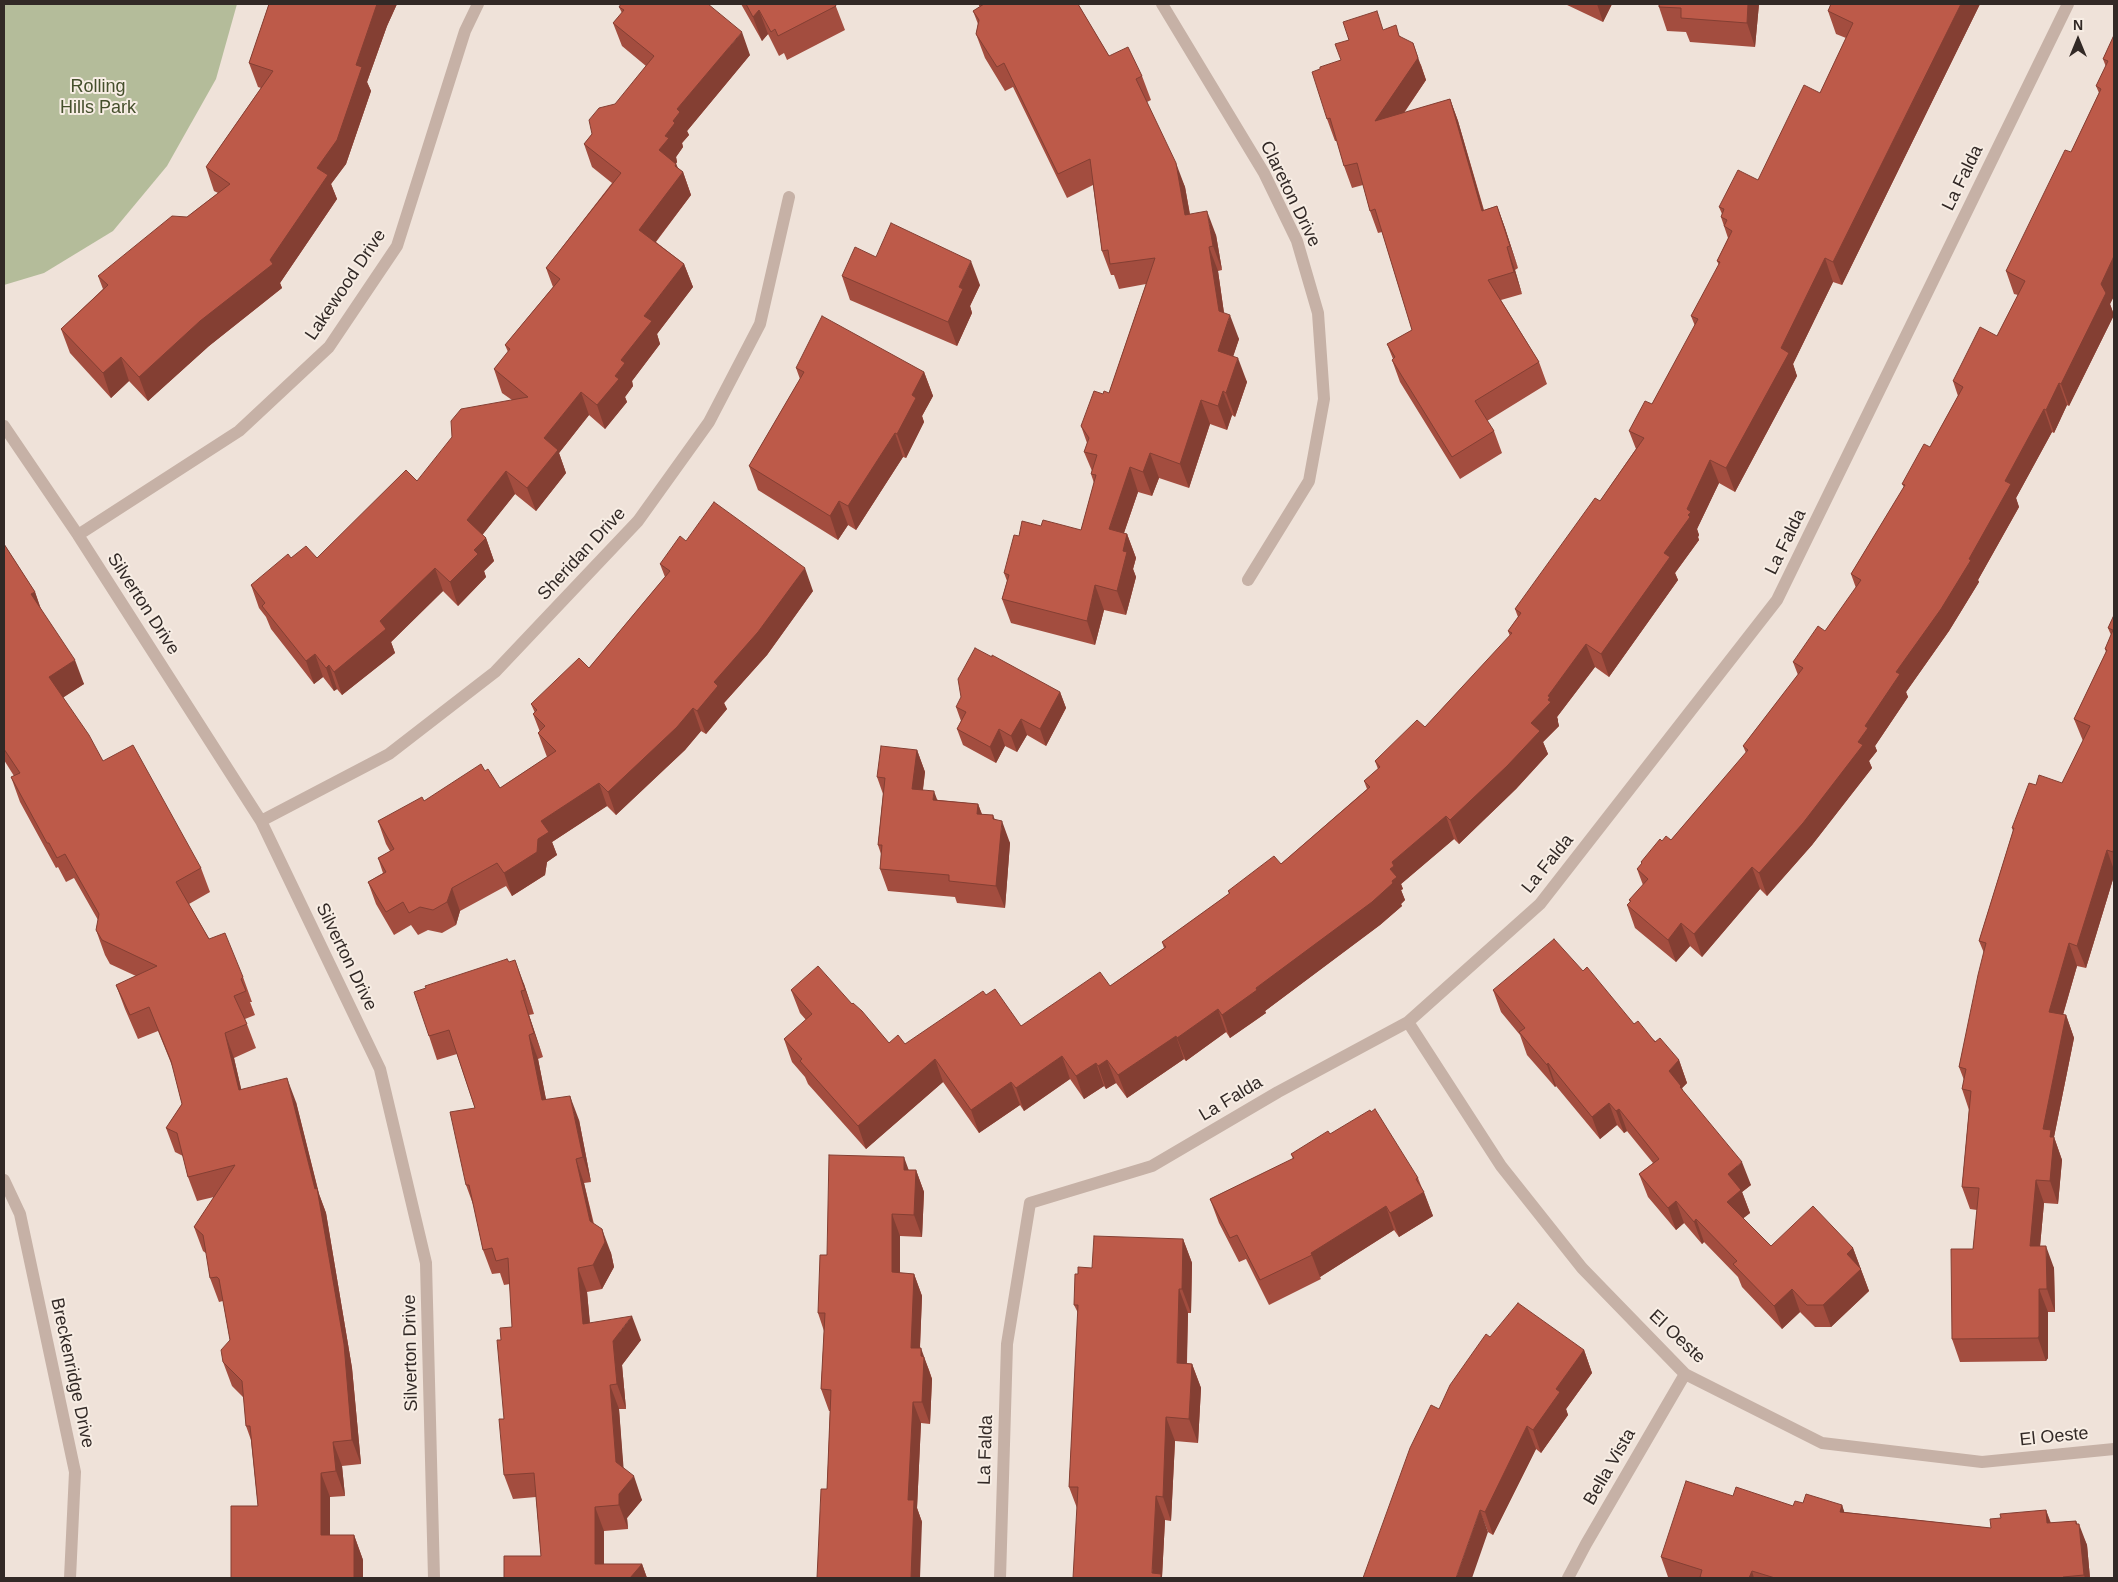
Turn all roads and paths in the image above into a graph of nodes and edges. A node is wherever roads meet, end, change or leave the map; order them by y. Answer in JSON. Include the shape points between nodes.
{"nodes":[{"id":1,"x":478,"y":4,"type":"edge"},
{"id":2,"x":1162,"y":4,"type":"edge"},
{"id":3,"x":2068,"y":4,"type":"edge"},
{"id":4,"x":789,"y":197,"type":"dead end"},
{"id":5,"x":4,"y":426,"type":"edge"},
{"id":6,"x":78,"y":535,"type":"junction"},
{"id":7,"x":1248,"y":580,"type":"dead end"},
{"id":8,"x":261,"y":821,"type":"junction"},
{"id":9,"x":1408,"y":1022,"type":"junction"},
{"id":10,"x":4,"y":1180,"type":"edge"},
{"id":11,"x":1685,"y":1374,"type":"junction"},
{"id":12,"x":2114,"y":1449,"type":"edge"},
{"id":13,"x":70,"y":1578,"type":"edge"},
{"id":14,"x":434,"y":1578,"type":"edge"},
{"id":15,"x":1000,"y":1578,"type":"edge"},
{"id":16,"x":1568,"y":1578,"type":"edge"}],
"edges":[{"from":1,"to":6,"type":"street","name":"Lakewood Drive","via":[[465,31],[397,246],[329,347],[239,431]]},
{"from":2,"to":7,"type":"street","name":"Clareton Drive","via":[[1264,172],[1297,241],[1318,313],[1324,399],[1309,481]]},
{"from":3,"to":9,"type":"street","name":"La Falda","via":[[1777,600],[1540,904]]},
{"from":4,"to":8,"type":"street","name":"Sheridan Drive","via":[[760,324],[709,422],[638,521],[495,672],[389,754]]},
{"from":5,"to":6,"type":"street","name":"Silverton Drive"},
{"from":6,"to":8,"type":"street","name":"Silverton Drive"},
{"from":8,"to":14,"type":"street","name":"Silverton Drive","via":[[380,1069],[426,1263]]},
{"from":9,"to":11,"type":"street","name":"El Oeste","via":[[1501,1166],[1582,1268]]},
{"from":9,"to":15,"type":"street","name":"La Falda","via":[[1278,1092],[1152,1166],[1030,1203],[1007,1344]]},
{"from":10,"to":13,"type":"street","name":"Breckenridge Drive","via":[[20,1214],[75,1472]]},
{"from":11,"to":12,"type":"street","name":"El Oeste","via":[[1822,1444],[1982,1462]]},
{"from":11,"to":16,"type":"street","name":"Bella Vista"}]}
